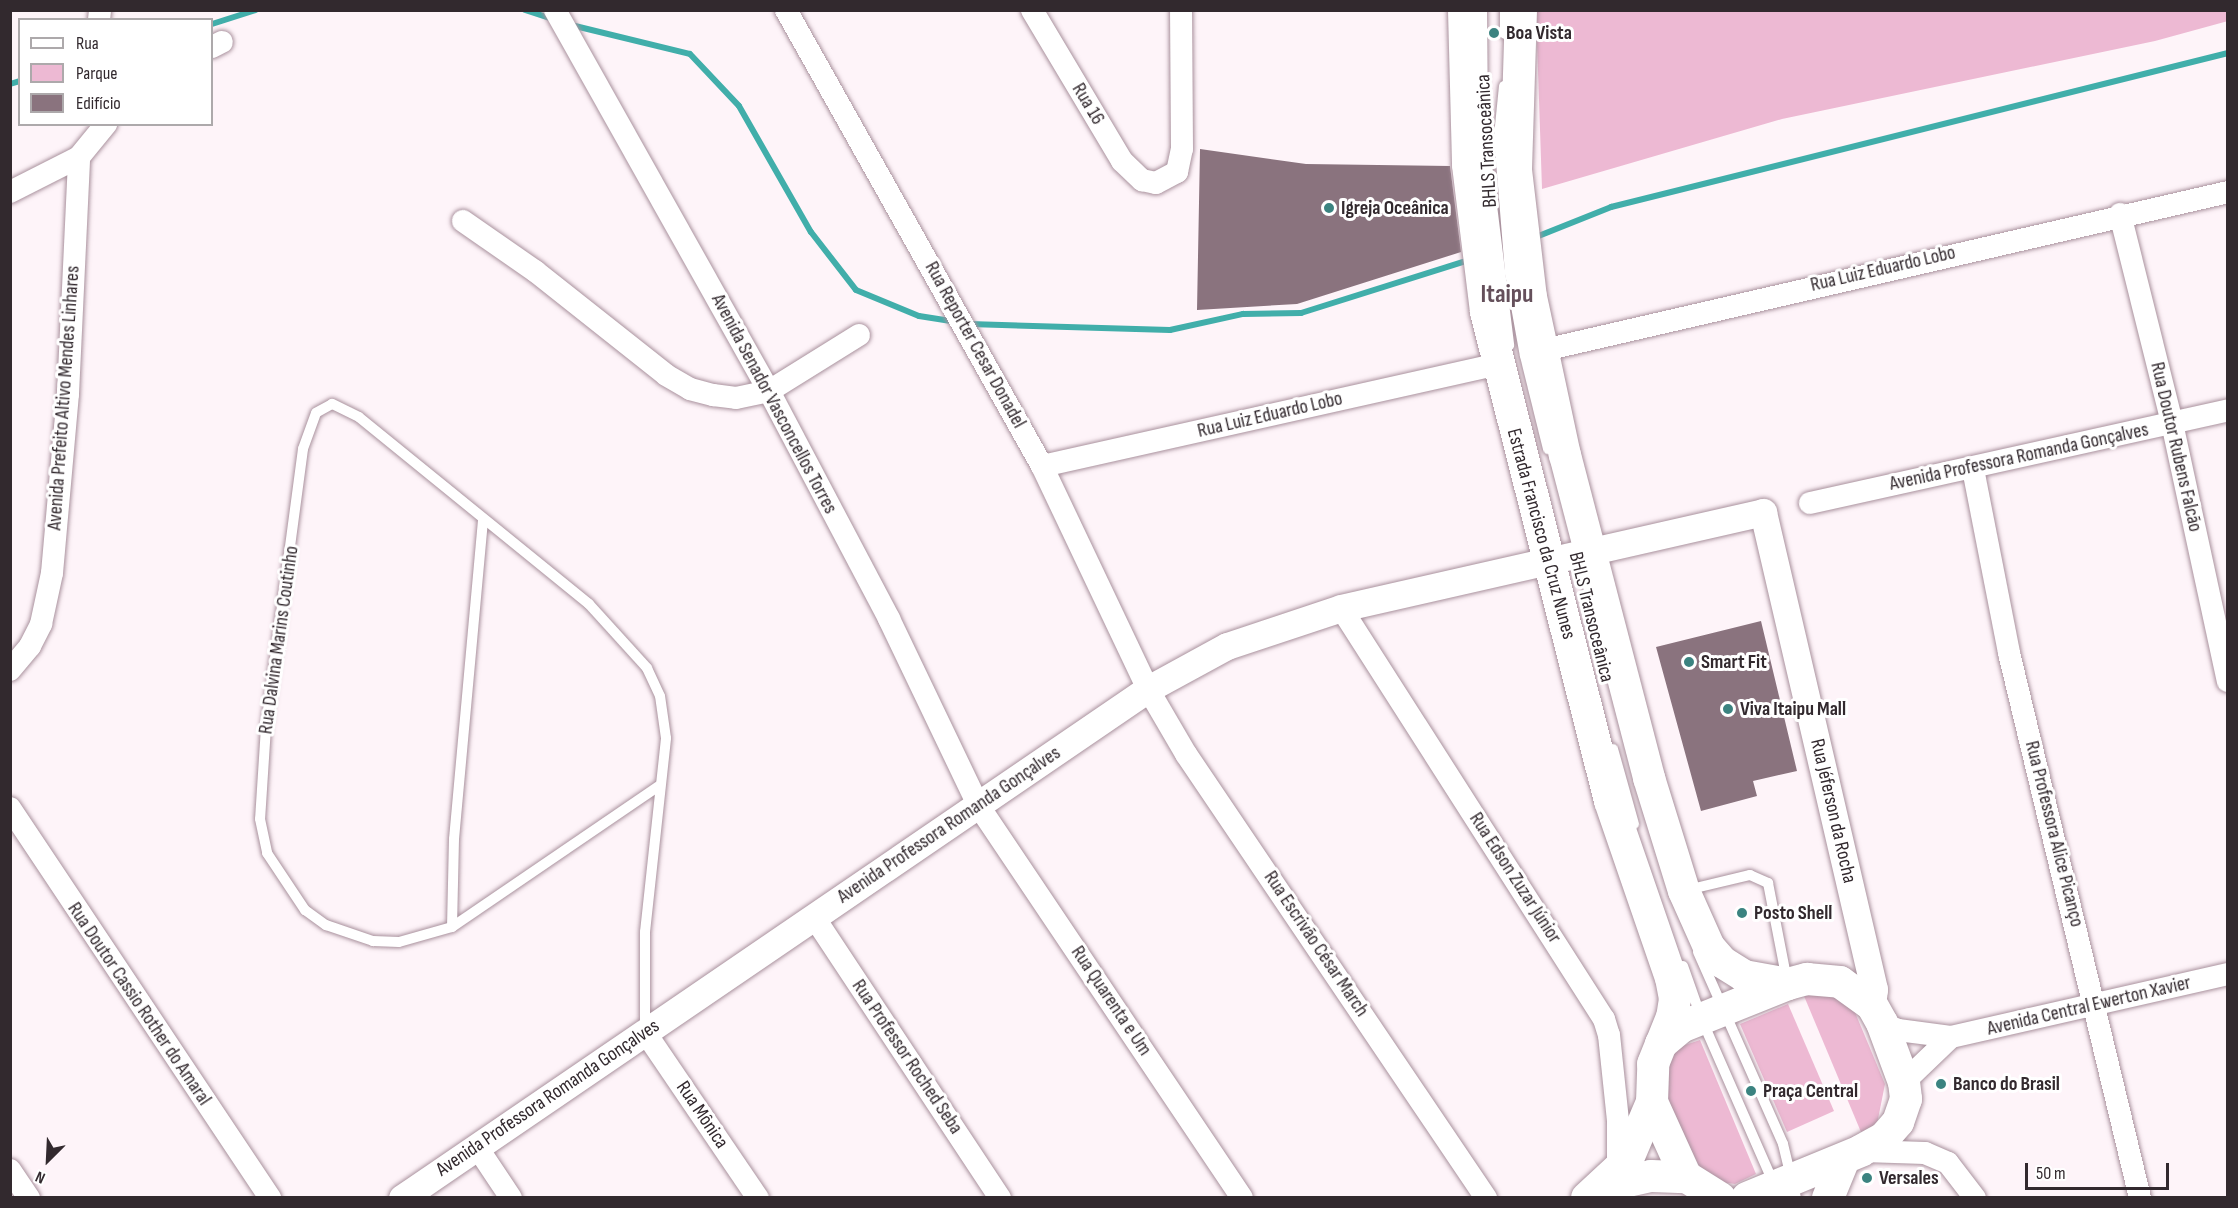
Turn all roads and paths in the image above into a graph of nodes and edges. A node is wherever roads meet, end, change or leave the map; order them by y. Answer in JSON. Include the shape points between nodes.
{"nodes":[{"id":1,"x":786,"y":10,"type":"edge"},
{"id":2,"x":1032,"y":10,"type":"edge"},
{"id":3,"x":1181,"y":10,"type":"edge"},
{"id":4,"x":1464,"y":10,"type":"edge"},
{"id":5,"x":1482,"y":10,"type":"edge"},
{"id":6,"x":1505,"y":10,"type":"edge"},
{"id":7,"x":1521,"y":10,"type":"edge"},
{"id":8,"x":555,"y":11,"type":"edge"},
{"id":9,"x":1505,"y":44,"type":"dead end"},
{"id":10,"x":1505,"y":75,"type":"dead end"},
{"id":11,"x":104,"y":126,"type":"edge"},
{"id":12,"x":79,"y":157,"type":"junction"},
{"id":13,"x":10,"y":192,"type":"edge"},
{"id":14,"x":2228,"y":192,"type":"edge"},
{"id":15,"x":2120,"y":214,"type":"junction"},
{"id":16,"x":463,"y":221,"type":"dead end"},
{"id":17,"x":859,"y":335,"type":"dead end"},
{"id":18,"x":1540,"y":351,"type":"junction"},
{"id":19,"x":1506,"y":367,"type":"junction"},
{"id":20,"x":769,"y":391,"type":"junction"},
{"id":21,"x":2228,"y":410,"type":"edge"},
{"id":22,"x":2172,"y":423,"type":"junction"},
{"id":23,"x":1550,"y":458,"type":"dead end"},
{"id":24,"x":1042,"y":466,"type":"junction"},
{"id":25,"x":1973,"y":469,"type":"junction"},
{"id":26,"x":1810,"y":503,"type":"dead end"},
{"id":27,"x":1763,"y":512,"type":"joint"},
{"id":28,"x":483,"y":519,"type":"junction"},
{"id":29,"x":1569,"y":555,"type":"junction"},
{"id":30,"x":1341,"y":608,"type":"junction"},
{"id":31,"x":10,"y":670,"type":"edge"},
{"id":32,"x":2228,"y":681,"type":"edge"},
{"id":33,"x":1148,"y":689,"type":"junction"},
{"id":34,"x":1609,"y":734,"type":"dead end"},
{"id":35,"x":1622,"y":737,"type":"dead end"},
{"id":36,"x":659,"y":786,"type":"junction"},
{"id":37,"x":1638,"y":791,"type":"dead end"},
{"id":38,"x":978,"y":805,"type":"junction"},
{"id":39,"x":10,"y":808,"type":"edge"},
{"id":40,"x":1650,"y":824,"type":"dead end"},
{"id":41,"x":1638,"y":835,"type":"dead end"},
{"id":42,"x":1683,"y":891,"type":"junction"},
{"id":43,"x":814,"y":917,"type":"junction"},
{"id":44,"x":452,"y":927,"type":"junction"},
{"id":45,"x":1677,"y":950,"type":"dead end"},
{"id":46,"x":2228,"y":974,"type":"edge"},
{"id":47,"x":1788,"y":984,"type":"junction"},
{"id":48,"x":2096,"y":1004,"type":"junction"},
{"id":49,"x":1877,"y":1014,"type":"junction"},
{"id":50,"x":1713,"y":1015,"type":"junction"},
{"id":51,"x":645,"y":1032,"type":"junction"},
{"id":52,"x":1951,"y":1037,"type":"junction"},
{"id":53,"x":1661,"y":1044,"type":"junction"},
{"id":54,"x":1904,"y":1082,"type":"junction"},
{"id":55,"x":1652,"y":1102,"type":"junction"},
{"id":56,"x":477,"y":1147,"type":"junction"},
{"id":57,"x":1853,"y":1155,"type":"junction"},
{"id":58,"x":10,"y":1170,"type":"edge"},
{"id":59,"x":1686,"y":1177,"type":"junction"},
{"id":60,"x":1602,"y":1186,"type":"edge"},
{"id":61,"x":1778,"y":1192,"type":"edge"},
{"id":62,"x":29,"y":1197,"type":"edge"},
{"id":63,"x":270,"y":1197,"type":"edge"},
{"id":64,"x":402,"y":1197,"type":"edge"},
{"id":65,"x":512,"y":1197,"type":"edge"},
{"id":66,"x":758,"y":1197,"type":"edge"},
{"id":67,"x":1000,"y":1197,"type":"edge"},
{"id":68,"x":1242,"y":1197,"type":"edge"},
{"id":69,"x":1486,"y":1197,"type":"edge"},
{"id":70,"x":1720,"y":1197,"type":"edge"},
{"id":71,"x":1828,"y":1197,"type":"edge"},
{"id":72,"x":1975,"y":1197,"type":"edge"},
{"id":73,"x":2140,"y":1197,"type":"edge"}],
"edges":[{"from":1,"to":24,"type":"street","name":"Rua Reporter Cesar Donadel"},
{"from":2,"to":3,"type":"street","name":"Rua 16","via":[[1122,161],[1142,180],[1156,183],[1177,172],[1182,149]]},
{"from":4,"to":19,"type":"main road","name":"Estrada Francisco da Cruz Nunes","via":[[1469,176]]},
{"from":5,"to":19,"type":"lane","name":"BHLS Transoceânica","via":[[1488,187]]},
{"from":6,"to":9,"type":"lane"},
{"from":7,"to":18,"type":"main road","name":"Estrada Francisco da Cruz Nunes","via":[[1516,170]]},
{"from":8,"to":20,"type":"street","name":"Avenida Senador Vasconcellos Torres"},
{"from":10,"to":23,"type":"lane","name":"BHLS Transoceânica","via":[[1499,136],[1510,273]]},
{"from":11,"to":12,"type":"street"},
{"from":12,"to":13,"type":"street"},
{"from":12,"to":31,"type":"street","name":"Avenida Prefeito Altivo Mendes Linhares","via":[[68,394],[52,573],[40,624],[30,646]]},
{"from":14,"to":15,"type":"street","name":"Rua Luiz Eduardo Lobo"},
{"from":15,"to":18,"type":"street","name":"Rua Luiz Eduardo Lobo"},
{"from":15,"to":22,"type":"street","name":"Rua Doutor Rubens Falcão"},
{"from":16,"to":20,"type":"street","via":[[535,271],[666,375],[690,388],[736,398]]},
{"from":17,"to":20,"type":"street"},
{"from":18,"to":29,"type":"main road","name":"Estrada Francisco da Cruz Nunes"},
{"from":19,"to":24,"type":"street","name":"Rua Luiz Eduardo Lobo"},
{"from":19,"to":29,"type":"main road","name":"Estrada Francisco da Cruz Nunes"},
{"from":20,"to":38,"type":"street","name":"Avenida Senador Vasconcellos Torres","via":[[889,619]]},
{"from":21,"to":22,"type":"street","name":"Avenida Professora Romanda Gonçalves"},
{"from":22,"to":25,"type":"street","name":"Avenida Professora Romanda Gonçalves"},
{"from":22,"to":32,"type":"street","name":"Rua Doutor Rubens Falcão"},
{"from":24,"to":33,"type":"street","name":"Rua Reporter Cesar Donadel"},
{"from":25,"to":26,"type":"street","name":"Avenida Professora Romanda Gonçalves"},
{"from":25,"to":48,"type":"street","name":"Rua Professora Alice Picanço","via":[[2009,653]]},
{"from":27,"to":29,"type":"street","name":"Avenida Professora Romanda Gonçalves"},
{"from":27,"to":49,"type":"street","name":"Rua Jéferson da Rocha"},
{"from":28,"to":36,"type":"lane","name":"Rua Dalvina Marins Coutinho","via":[[589,604],[647,668],[660,696],[665,720]]},
{"from":28,"to":44,"type":"lane","via":[[454,839]]},
{"from":28,"to":44,"type":"lane","name":"Rua Dalvina Marins Coutinho","via":[[342,407],[332,405],[316,413],[303,449],[266,727],[260,819],[267,853],[305,910],[326,925],[373,941],[399,942]]},
{"from":29,"to":30,"type":"street","name":"Avenida Professora Romanda Gonçalves"},
{"from":29,"to":42,"type":"main road","name":"Estrada Francisco da Cruz Nunes"},
{"from":29,"to":53,"type":"main road","name":"Estrada Francisco da Cruz Nunes","via":[[1610,801],[1671,978],[1672,1017]]},
{"from":30,"to":33,"type":"street","name":"Avenida Professora Romanda Gonçalves","via":[[1227,646]]},
{"from":30,"to":60,"type":"street","name":"Rua Edson Zuzar Júnior","via":[[1604,1019],[1618,1120]]},
{"from":33,"to":38,"type":"street","name":"Avenida Professora Romanda Gonçalves"},
{"from":33,"to":69,"type":"street","name":"Rua Escrivão César March","via":[[1186,754]]},
{"from":34,"to":41,"type":"lane"},
{"from":35,"to":37,"type":"lane"},
{"from":36,"to":44,"type":"lane","name":"Rua Dalvina Marins Coutinho"},
{"from":36,"to":51,"type":"lane","name":"Rua Dalvina Marins Coutinho","via":[[644,965]]},
{"from":38,"to":43,"type":"street","name":"Avenida Professora Romanda Gonçalves"},
{"from":38,"to":68,"type":"street","name":"Rua Quarenta e Um"},
{"from":39,"to":63,"type":"street","name":"Rua Doutor Cassio Rother do Amaral"},
{"from":40,"to":50,"type":"lane","via":[[1690,935]]},
{"from":42,"to":47,"type":"main road","name":"Estrada Francisco da Cruz Nunes","via":[[1700,931],[1722,962],[1744,976]]},
{"from":42,"to":47,"type":"lane","via":[[1750,875],[1768,883]]},
{"from":43,"to":51,"type":"street","name":"Avenida Professora Romanda Gonçalves"},
{"from":43,"to":67,"type":"street","name":"Rua Professor Roched Seba"},
{"from":45,"to":50,"type":"lane"},
{"from":46,"to":48,"type":"street","name":"Avenida Central Ewerton Xavier"},
{"from":47,"to":49,"type":"main road","via":[[1807,979],[1840,982]]},
{"from":47,"to":50,"type":"main road"},
{"from":48,"to":52,"type":"street","name":"Avenida Central Ewerton Xavier"},
{"from":48,"to":73,"type":"street","name":"Rua Professora Alice Picanço"},
{"from":49,"to":52,"type":"street","name":"Avenida Central Ewerton Xavier","via":[[1898,1030]]},
{"from":49,"to":54,"type":"main road"},
{"from":50,"to":53,"type":"main road","via":[[1681,1027]]},
{"from":50,"to":61,"type":"lane"},
{"from":50,"to":61,"type":"lane","via":[[1783,1144]]},
{"from":51,"to":56,"type":"street","name":"Avenida Professora Romanda Gonçalves"},
{"from":51,"to":66,"type":"street","name":"Rua Mônica"},
{"from":52,"to":54,"type":"street"},
{"from":53,"to":55,"type":"main road","name":"Estrada Francisco da Cruz Nunes","via":[[1653,1064]]},
{"from":54,"to":57,"type":"main road","via":[[1906,1099],[1898,1122],[1884,1138]]},
{"from":55,"to":59,"type":"main road"},
{"from":55,"to":60,"type":"main road","via":[[1635,1149]]},
{"from":56,"to":64,"type":"street","name":"Avenida Professora Romanda Gonçalves"},
{"from":56,"to":65,"type":"street"},
{"from":57,"to":61,"type":"main road"},
{"from":57,"to":71,"type":"main road"},
{"from":57,"to":72,"type":"street","via":[[1882,1149],[1925,1153],[1948,1163]]},
{"from":58,"to":62,"type":"street"},
{"from":59,"to":60,"type":"main road","via":[[1651,1176]]},
{"from":59,"to":70,"type":"main road"}]}
